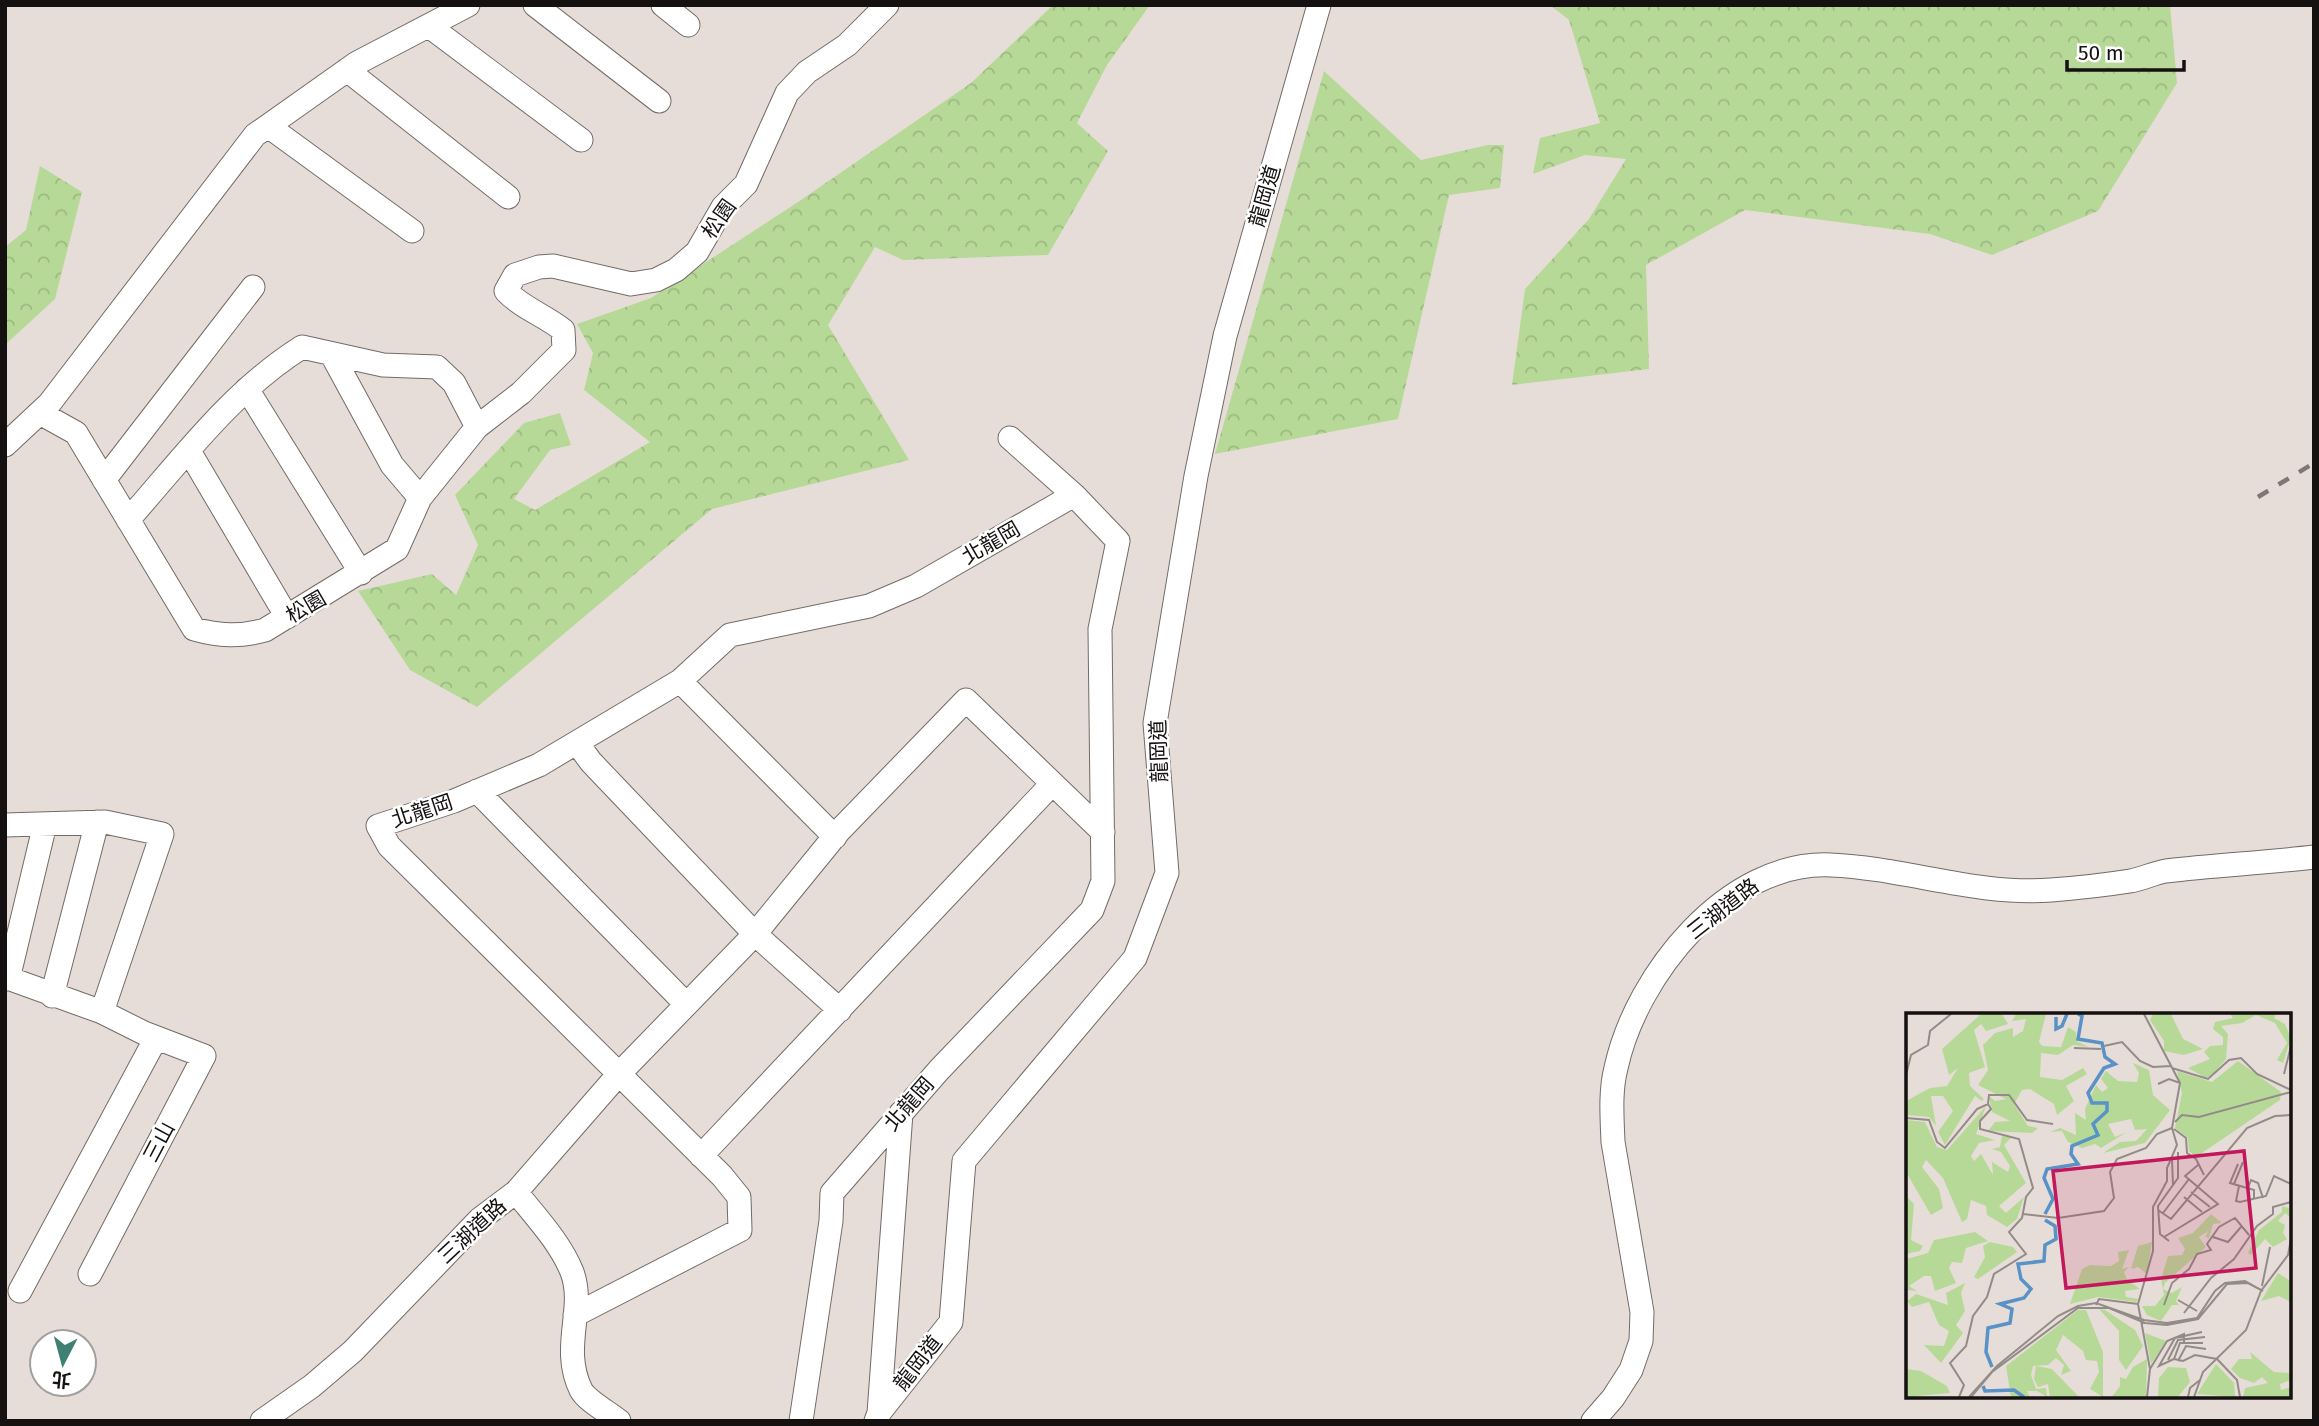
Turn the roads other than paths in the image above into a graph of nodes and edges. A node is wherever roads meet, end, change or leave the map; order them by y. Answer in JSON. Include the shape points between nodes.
{"nodes":[{"id":1,"x":468,"y":5,"type":"edge"},
{"id":2,"x":535,"y":5,"type":"edge"},
{"id":3,"x":663,"y":5,"type":"edge"},
{"id":4,"x":887,"y":5,"type":"edge"},
{"id":5,"x":1319,"y":5,"type":"edge"},
{"id":6,"x":688,"y":25,"type":"dead end"},
{"id":7,"x":429,"y":26,"type":"junction"},
{"id":8,"x":347,"y":70,"type":"junction"},
{"id":9,"x":659,"y":101,"type":"dead end"},
{"id":10,"x":268,"y":126,"type":"junction"},
{"id":11,"x":581,"y":140,"type":"dead end"},
{"id":12,"x":508,"y":197,"type":"dead end"},
{"id":13,"x":412,"y":231,"type":"dead end"},
{"id":14,"x":253,"y":287,"type":"dead end"},
{"id":15,"x":332,"y":355,"type":"junction"},
{"id":16,"x":247,"y":388,"type":"junction"},
{"id":17,"x":40,"y":413,"type":"junction"},
{"id":18,"x":477,"y":427,"type":"junction"},
{"id":19,"x":1010,"y":438,"type":"dead end"},
{"id":20,"x":5,"y":445,"type":"edge"},
{"id":21,"x":189,"y":451,"type":"junction"},
{"id":22,"x":104,"y":480,"type":"junction"},
{"id":23,"x":1074,"y":495,"type":"junction"},
{"id":24,"x":420,"y":498,"type":"junction"},
{"id":25,"x":128,"y":520,"type":"junction"},
{"id":26,"x":361,"y":573,"type":"junction"},
{"id":27,"x":287,"y":617,"type":"junction"},
{"id":28,"x":680,"y":681,"type":"junction"},
{"id":29,"x":577,"y":743,"type":"junction"},
{"id":30,"x":1051,"y":785,"type":"junction"},
{"id":31,"x":477,"y":792,"type":"junction"},
{"id":32,"x":97,"y":822,"type":"junction"},
{"id":33,"x":45,"y":824,"type":"junction"},
{"id":34,"x":5,"y":825,"type":"edge"},
{"id":35,"x":1103,"y":832,"type":"junction"},
{"id":36,"x":835,"y":837,"type":"junction"},
{"id":37,"x":2314,"y":858,"type":"edge"},
{"id":38,"x":755,"y":934,"type":"junction"},
{"id":39,"x":7,"y":978,"type":"edge"},
{"id":40,"x":52,"y":996,"type":"junction"},
{"id":41,"x":686,"y":1004,"type":"junction"},
{"id":42,"x":840,"y":1010,"type":"junction"},
{"id":43,"x":102,"y":1012,"type":"junction"},
{"id":44,"x":156,"y":1038,"type":"junction"},
{"id":45,"x":618,"y":1075,"type":"junction"},
{"id":46,"x":901,"y":1113,"type":"junction"},
{"id":47,"x":701,"y":1156,"type":"junction"},
{"id":48,"x":516,"y":1192,"type":"junction"},
{"id":49,"x":90,"y":1274,"type":"dead end"},
{"id":50,"x":20,"y":1291,"type":"dead end"},
{"id":51,"x":575,"y":1315,"type":"junction"},
{"id":52,"x":878,"y":1417,"type":"edge"},
{"id":53,"x":262,"y":1421,"type":"edge"},
{"id":54,"x":619,"y":1421,"type":"edge"},
{"id":55,"x":801,"y":1421,"type":"edge"},
{"id":56,"x":1593,"y":1421,"type":"edge"}],
"edges":[{"from":1,"to":7,"type":"street"},
{"from":2,"to":9,"type":"street"},
{"from":3,"to":6,"type":"street"},
{"from":4,"to":18,"type":"street","name":"松園","via":[[847,45],[807,72],[787,93],[746,184],[723,207],[697,253],[676,271],[631,284],[553,266],[515,275],[506,290],[518,303],[563,330],[564,350],[521,393]]},
{"from":5,"to":52,"type":"street","name":"龍岡道","via":[[1225,336],[1196,476],[1155,723],[1167,873],[1135,958],[964,1161],[951,1322]]},
{"from":7,"to":8,"type":"street"},
{"from":7,"to":11,"type":"street"},
{"from":8,"to":10,"type":"street"},
{"from":8,"to":12,"type":"street"},
{"from":10,"to":13,"type":"street"},
{"from":10,"to":17,"type":"street","via":[[255,135]]},
{"from":14,"to":22,"type":"street"},
{"from":15,"to":16,"type":"street","via":[[302,347]]},
{"from":15,"to":18,"type":"street","via":[[383,365],[437,367],[454,383]]},
{"from":15,"to":24,"type":"street","via":[[392,464]]},
{"from":16,"to":21,"type":"street"},
{"from":16,"to":26,"type":"street"},
{"from":17,"to":20,"type":"street"},
{"from":17,"to":22,"type":"street","name":"松園","via":[[76,433]]},
{"from":18,"to":24,"type":"street","name":"松園"},
{"from":19,"to":23,"type":"street","name":"北龍岡"},
{"from":21,"to":25,"type":"street"},
{"from":21,"to":27,"type":"street"},
{"from":22,"to":25,"type":"street","name":"松園"},
{"from":23,"to":28,"type":"street","name":"北龍岡","via":[[916,586],[869,606],[730,635]]},
{"from":23,"to":35,"type":"street","name":"北龍岡","via":[[1118,541],[1100,629]]},
{"from":24,"to":26,"type":"street","name":"松園","via":[[397,549]]},
{"from":25,"to":27,"type":"street","name":"松園","via":[[194,629],[219,636],[248,635]]},
{"from":26,"to":27,"type":"street","name":"松園"},
{"from":28,"to":29,"type":"street","name":"北龍岡"},
{"from":28,"to":36,"type":"street"},
{"from":29,"to":31,"type":"street","name":"北龍岡"},
{"from":29,"to":38,"type":"street"},
{"from":30,"to":35,"type":"street","via":[[1094,819]]},
{"from":30,"to":36,"type":"street","via":[[967,700]]},
{"from":30,"to":42,"type":"street"},
{"from":31,"to":41,"type":"street","name":"北龍岡"},
{"from":31,"to":45,"type":"street","name":"北龍岡","via":[[378,826],[389,846]]},
{"from":32,"to":33,"type":"street"},
{"from":32,"to":40,"type":"street"},
{"from":32,"to":43,"type":"street","via":[[162,834]]},
{"from":33,"to":34,"type":"street"},
{"from":33,"to":39,"type":"street","name":"三山"},
{"from":35,"to":46,"type":"street","name":"北龍岡","via":[[1103,881],[1092,910]]},
{"from":36,"to":38,"type":"street"},
{"from":37,"to":56,"type":"street","name":"三湖道路","via":[[2162,872],[2062,888],[2004,889],[1830,865],[1786,867],[1759,879],[1711,913],[1670,953],[1626,1032],[1615,1069],[1613,1142],[1642,1312],[1641,1342],[1631,1370]]},
{"from":38,"to":41,"type":"street"},
{"from":38,"to":42,"type":"street"},
{"from":39,"to":40,"type":"street","name":"三山"},
{"from":40,"to":43,"type":"street","name":"三山"},
{"from":41,"to":45,"type":"street"},
{"from":42,"to":47,"type":"street"},
{"from":43,"to":44,"type":"street","name":"三山"},
{"from":44,"to":49,"type":"street","name":"三山","via":[[204,1056]]},
{"from":44,"to":50,"type":"street"},
{"from":45,"to":47,"type":"street","name":"北龍岡"},
{"from":45,"to":48,"type":"street"},
{"from":46,"to":52,"type":"street"},
{"from":46,"to":55,"type":"street","name":"北龍岡","via":[[832,1193]]},
{"from":47,"to":51,"type":"street","name":"北龍岡","via":[[739,1197],[740,1230]]},
{"from":48,"to":51,"type":"street","name":"三湖道路","via":[[572,1272]]},
{"from":48,"to":53,"type":"street","name":"三湖道路","via":[[480,1219],[353,1351]]},
{"from":51,"to":54,"type":"street","name":"三湖道路","via":[[570,1350],[582,1392]]}]}
